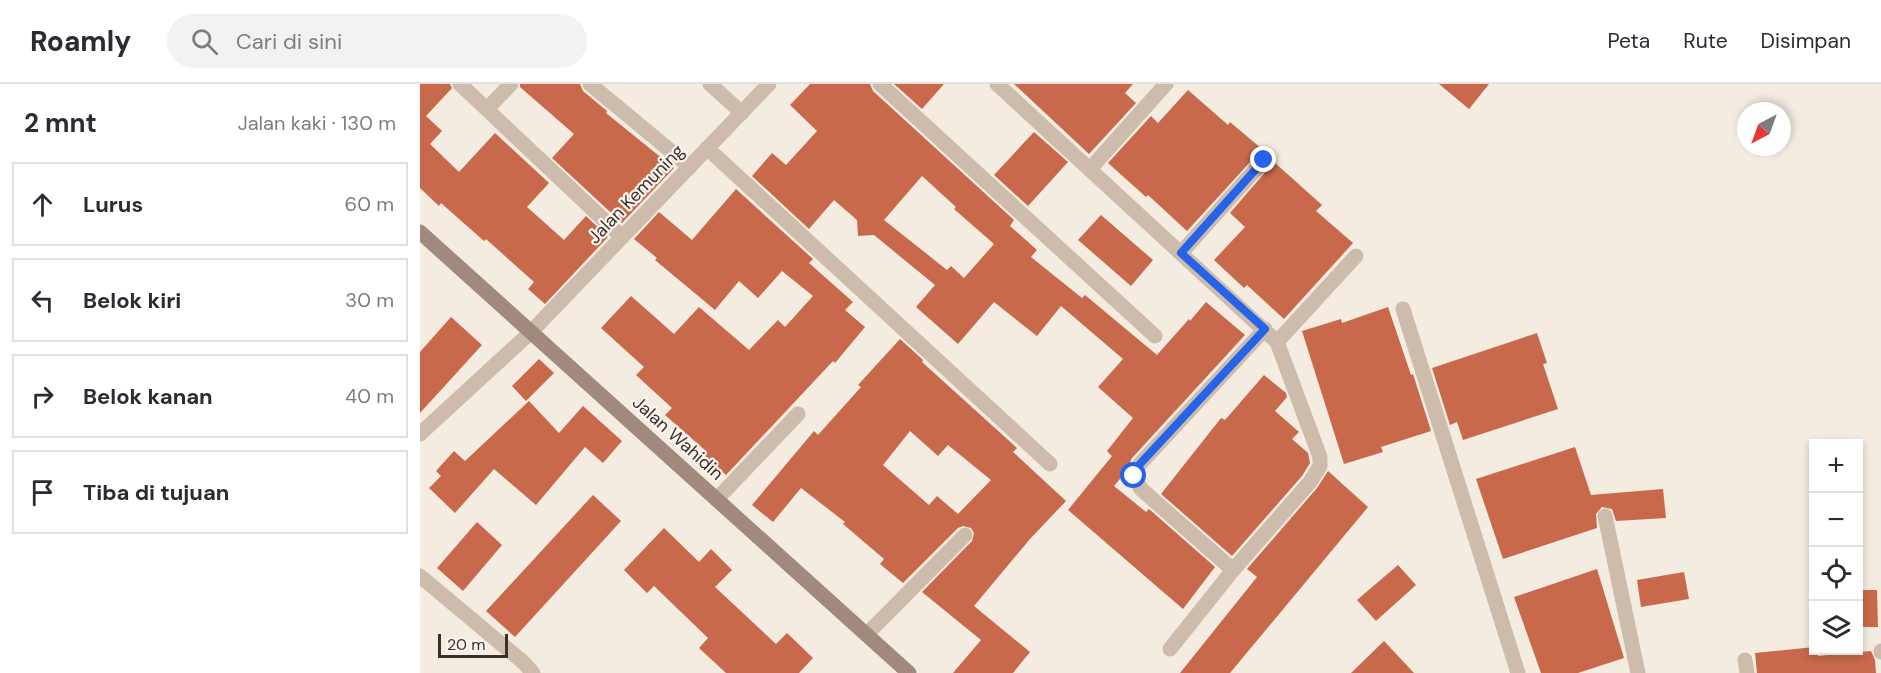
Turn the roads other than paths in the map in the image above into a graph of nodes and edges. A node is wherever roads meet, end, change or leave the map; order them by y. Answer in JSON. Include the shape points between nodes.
{"nodes":[{"id":1,"x":460,"y":84,"type":"edge"},
{"id":2,"x":511,"y":84,"type":"edge"},
{"id":3,"x":590,"y":84,"type":"edge"},
{"id":4,"x":710,"y":84,"type":"edge"},
{"id":5,"x":770,"y":84,"type":"edge"},
{"id":6,"x":880,"y":84,"type":"edge"},
{"id":7,"x":997,"y":84,"type":"edge"},
{"id":8,"x":1166,"y":84,"type":"edge"},
{"id":9,"x":487,"y":109,"type":"junction"},
{"id":10,"x":742,"y":113,"type":"junction"},
{"id":11,"x":707,"y":148,"type":"junction"},
{"id":12,"x":1264,"y":160,"type":"dead end"},
{"id":13,"x":690,"y":167,"type":"junction"},
{"id":14,"x":1090,"y":169,"type":"junction"},
{"id":15,"x":420,"y":232,"type":"edge"},
{"id":16,"x":622,"y":237,"type":"junction"},
{"id":17,"x":1181,"y":253,"type":"junction"},
{"id":18,"x":1356,"y":256,"type":"dead end"},
{"id":19,"x":1403,"y":309,"type":"dead end"},
{"id":20,"x":1265,"y":329,"type":"junction"},
{"id":21,"x":531,"y":332,"type":"junction"},
{"id":22,"x":1155,"y":336,"type":"dead end"},
{"id":23,"x":1277,"y":342,"type":"junction"},
{"id":24,"x":798,"y":414,"type":"dead end"},
{"id":25,"x":420,"y":434,"type":"edge"},
{"id":26,"x":1050,"y":464,"type":"dead end"},
{"id":27,"x":717,"y":499,"type":"junction"},
{"id":28,"x":1605,"y":516,"type":"dead end"},
{"id":29,"x":965,"y":535,"type":"dead end"},
{"id":30,"x":1233,"y":570,"type":"junction"},
{"id":31,"x":420,"y":576,"type":"edge"},
{"id":32,"x":867,"y":634,"type":"junction"},
{"id":33,"x":1170,"y":649,"type":"dead end"},
{"id":34,"x":533,"y":673,"type":"edge"},
{"id":35,"x":909,"y":673,"type":"edge"},
{"id":36,"x":1518,"y":673,"type":"edge"},
{"id":37,"x":1638,"y":673,"type":"edge"}],
"edges":[{"from":1,"to":9,"type":"street"},
{"from":2,"to":9,"type":"street"},
{"from":3,"to":13,"type":"street"},
{"from":4,"to":10,"type":"street"},
{"from":5,"to":10,"type":"street","name":"Jalan Kemuning"},
{"from":6,"to":22,"type":"street"},
{"from":7,"to":14,"type":"street"},
{"from":8,"to":14,"type":"street"},
{"from":9,"to":16,"type":"street"},
{"from":10,"to":11,"type":"street","name":"Jalan Kemuning"},
{"from":11,"to":13,"type":"street","name":"Jalan Kemuning"},
{"from":11,"to":26,"type":"street"},
{"from":12,"to":17,"type":"street"},
{"from":13,"to":16,"type":"street","name":"Jalan Kemuning"},
{"from":14,"to":17,"type":"street"},
{"from":15,"to":21,"type":"street","name":"Jalan Wahidin"},
{"from":16,"to":21,"type":"street","name":"Jalan Kemuning"},
{"from":17,"to":20,"type":"street"},
{"from":18,"to":23,"type":"street"},
{"from":19,"to":36,"type":"street"},
{"from":20,"to":23,"type":"street"},
{"from":20,"to":30,"type":"street","via":[[1139,465],[1134,476],[1141,489]]},
{"from":21,"to":25,"type":"street","name":"Jalan Kemuning"},
{"from":21,"to":27,"type":"street","name":"Jalan Wahidin"},
{"from":23,"to":30,"type":"street","via":[[1320,466]]},
{"from":24,"to":27,"type":"street"},
{"from":27,"to":32,"type":"street","name":"Jalan Wahidin"},
{"from":28,"to":37,"type":"street"},
{"from":29,"to":32,"type":"street"},
{"from":30,"to":33,"type":"street"},
{"from":31,"to":34,"type":"street"},
{"from":32,"to":35,"type":"street","name":"Jalan Wahidin"}]}
